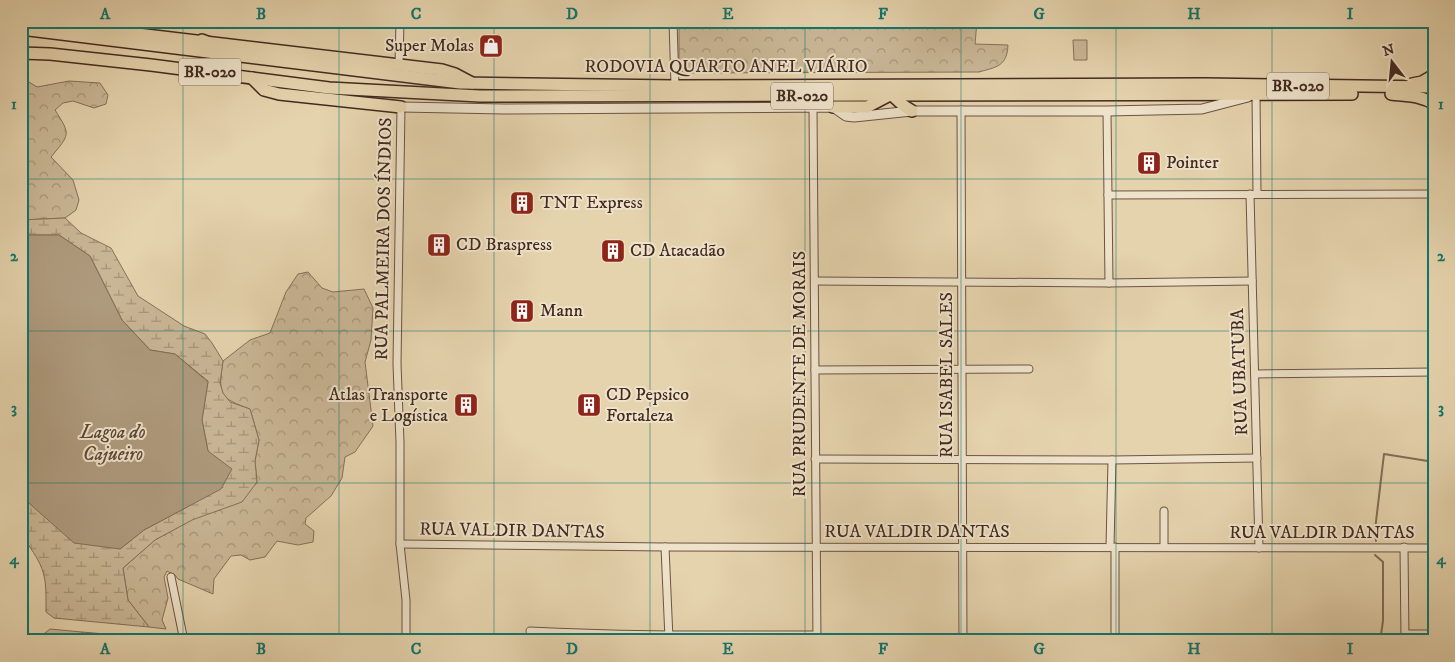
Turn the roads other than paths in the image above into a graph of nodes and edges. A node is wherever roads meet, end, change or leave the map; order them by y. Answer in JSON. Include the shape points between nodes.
{"nodes":[{"id":1,"x":28,"y":21,"type":"edge"},
{"id":2,"x":400,"y":21,"type":"edge"},
{"id":3,"x":673,"y":21,"type":"edge"},
{"id":4,"x":90,"y":25,"type":"edge"},
{"id":5,"x":21,"y":29,"type":"edge"},
{"id":6,"x":202,"y":40,"type":"junction"},
{"id":7,"x":21,"y":53,"type":"edge"},
{"id":8,"x":247,"y":58,"type":"junction"},
{"id":9,"x":399,"y":70,"type":"junction"},
{"id":10,"x":1434,"y":75,"type":"edge"},
{"id":11,"x":252,"y":78,"type":"junction"},
{"id":12,"x":675,"y":86,"type":"junction"},
{"id":13,"x":1434,"y":87,"type":"edge"},
{"id":14,"x":1391,"y":91,"type":"junction"},
{"id":15,"x":399,"y":93,"type":"junction"},
{"id":16,"x":1434,"y":94,"type":"edge"},
{"id":17,"x":1255,"y":95,"type":"junction"},
{"id":18,"x":890,"y":96,"type":"junction"},
{"id":19,"x":1434,"y":104,"type":"edge"},
{"id":20,"x":401,"y":107,"type":"junction"},
{"id":21,"x":813,"y":108,"type":"junction"},
{"id":22,"x":833,"y":108,"type":"junction"},
{"id":23,"x":961,"y":110,"type":"junction"},
{"id":24,"x":912,"y":111,"type":"junction"},
{"id":25,"x":1107,"y":111,"type":"junction"},
{"id":26,"x":1254,"y":194,"type":"junction"},
{"id":27,"x":1434,"y":194,"type":"edge"},
{"id":28,"x":1108,"y":195,"type":"junction"},
{"id":29,"x":815,"y":281,"type":"junction"},
{"id":30,"x":962,"y":281,"type":"junction"},
{"id":31,"x":1252,"y":281,"type":"junction"},
{"id":32,"x":1109,"y":283,"type":"junction"},
{"id":33,"x":962,"y":369,"type":"junction"},
{"id":34,"x":1029,"y":369,"type":"dead end"},
{"id":35,"x":815,"y":370,"type":"junction"},
{"id":36,"x":1434,"y":372,"type":"edge"},
{"id":37,"x":1255,"y":374,"type":"junction"},
{"id":38,"x":1257,"y":458,"type":"junction"},
{"id":39,"x":815,"y":459,"type":"junction"},
{"id":40,"x":962,"y":459,"type":"junction"},
{"id":41,"x":1112,"y":460,"type":"junction"},
{"id":42,"x":1164,"y":511,"type":"dead end"},
{"id":43,"x":400,"y":544,"type":"junction"},
{"id":44,"x":817,"y":546,"type":"junction"},
{"id":45,"x":665,"y":547,"type":"junction"},
{"id":46,"x":963,"y":547,"type":"junction"},
{"id":47,"x":1113,"y":547,"type":"junction"},
{"id":48,"x":1404,"y":547,"type":"junction"},
{"id":49,"x":1164,"y":548,"type":"junction"},
{"id":50,"x":1259,"y":548,"type":"junction"},
{"id":51,"x":1434,"y":548,"type":"edge"},
{"id":52,"x":171,"y":577,"type":"dead end"},
{"id":53,"x":530,"y":631,"type":"dead end"},
{"id":54,"x":1434,"y":634,"type":"edge"},
{"id":55,"x":1406,"y":637,"type":"edge"},
{"id":56,"x":670,"y":638,"type":"edge"},
{"id":57,"x":817,"y":638,"type":"edge"},
{"id":58,"x":184,"y":641,"type":"edge"},
{"id":59,"x":406,"y":641,"type":"edge"},
{"id":60,"x":963,"y":641,"type":"edge"},
{"id":61,"x":1115,"y":641,"type":"edge"}],
"edges":[{"from":1,"to":4,"type":"main road","number":"BR-020"},
{"from":2,"to":9,"type":"street"},
{"from":3,"to":12,"type":"street"},
{"from":4,"to":6,"type":"main road","number":"BR-020"},
{"from":5,"to":8,"type":"main road","name":"RODOVIA QUARTO ANEL VIÁRIO","number":"BR-020"},
{"from":6,"to":8,"type":"main road"},
{"from":6,"to":9,"type":"main road","number":"BR-020"},
{"from":7,"to":11,"type":"main road","name":"RODOVIA QUARTO ANEL VIÁRIO","number":"BR-020"},
{"from":8,"to":9,"type":"main road","name":"RODOVIA QUARTO ANEL VIÁRIO","number":"BR-020"},
{"from":9,"to":12,"type":"main road","name":"RODOVIA QUARTO ANEL VIÁRIO","number":"BR-020","via":[[472,83]]},
{"from":9,"to":15,"type":"main road"},
{"from":10,"to":14,"type":"main road"},
{"from":11,"to":15,"type":"main road","name":"RODOVIA QUARTO ANEL VIÁRIO","number":"BR-020"},
{"from":11,"to":20,"type":"main road","via":[[264,90],[279,94]]},
{"from":12,"to":14,"type":"main road","name":"RODOVIA QUARTO ANEL VIÁRIO","number":"BR-020","via":[[1205,84]]},
{"from":13,"to":14,"type":"main road","name":"RODOVIA QUARTO ANEL VIÁRIO","number":"BR-020"},
{"from":14,"to":16,"type":"main road","name":"RODOVIA QUARTO ANEL VIÁRIO","number":"BR-020"},
{"from":14,"to":17,"type":"main road","name":"RODOVIA QUARTO ANEL VIÁRIO","number":"BR-020"},
{"from":14,"to":19,"type":"main road"},
{"from":15,"to":18,"type":"main road","name":"RODOVIA QUARTO ANEL VIÁRIO","number":"BR-020","via":[[480,96]]},
{"from":17,"to":18,"type":"main road","name":"RODOVIA QUARTO ANEL VIÁRIO","number":"BR-020"},
{"from":17,"to":25,"type":"street","via":[[1206,108]]},
{"from":17,"to":26,"type":"street","name":"RUA UBATUBA"},
{"from":18,"to":22,"type":"main road","via":[[867,107]]},
{"from":18,"to":24,"type":"main road"},
{"from":20,"to":21,"type":"street"},
{"from":20,"to":43,"type":"street","name":"RUA PALMEIRA DOS ÍNDIOS","via":[[397,364]]},
{"from":21,"to":22,"type":"street"},
{"from":21,"to":29,"type":"street","name":"RUA PRUDENTE DE MORAIS"},
{"from":22,"to":24,"type":"street","via":[[854,117]]},
{"from":23,"to":24,"type":"street"},
{"from":23,"to":25,"type":"street"},
{"from":23,"to":30,"type":"street","name":"RUA ISABEL SALES"},
{"from":25,"to":28,"type":"street"},
{"from":26,"to":27,"type":"street"},
{"from":26,"to":28,"type":"street"},
{"from":26,"to":31,"type":"street","name":"RUA UBATUBA"},
{"from":28,"to":32,"type":"street"},
{"from":29,"to":30,"type":"street"},
{"from":29,"to":35,"type":"street","name":"RUA PRUDENTE DE MORAIS"},
{"from":30,"to":32,"type":"street"},
{"from":30,"to":33,"type":"street","name":"RUA ISABEL SALES"},
{"from":31,"to":32,"type":"street"},
{"from":31,"to":37,"type":"street","name":"RUA UBATUBA"},
{"from":33,"to":34,"type":"street"},
{"from":33,"to":35,"type":"street"},
{"from":33,"to":40,"type":"street","name":"RUA ISABEL SALES"},
{"from":35,"to":39,"type":"street","name":"RUA PRUDENTE DE MORAIS"},
{"from":36,"to":37,"type":"street"},
{"from":37,"to":38,"type":"street","name":"RUA UBATUBA"},
{"from":38,"to":41,"type":"street"},
{"from":38,"to":50,"type":"street","name":"RUA UBATUBA"},
{"from":39,"to":40,"type":"street"},
{"from":39,"to":44,"type":"street","name":"RUA PRUDENTE DE MORAIS"},
{"from":40,"to":41,"type":"street"},
{"from":40,"to":46,"type":"street","name":"RUA ISABEL SALES"},
{"from":41,"to":47,"type":"street"},
{"from":42,"to":49,"type":"street"},
{"from":43,"to":45,"type":"street","name":"RUA VALDIR DANTAS"},
{"from":43,"to":59,"type":"street","name":"RUA PALMEIRA DOS ÍNDIOS","via":[[406,600]]},
{"from":44,"to":45,"type":"street","name":"RUA VALDIR DANTAS"},
{"from":44,"to":46,"type":"street","name":"RUA VALDIR DANTAS"},
{"from":44,"to":57,"type":"street","name":"RUA PRUDENTE DE MORAIS"},
{"from":45,"to":56,"type":"street"},
{"from":46,"to":47,"type":"street","name":"RUA VALDIR DANTAS"},
{"from":46,"to":60,"type":"street","name":"RUA ISABEL SALES"},
{"from":47,"to":49,"type":"street","name":"RUA VALDIR DANTAS"},
{"from":47,"to":61,"type":"street"},
{"from":48,"to":50,"type":"street","name":"RUA VALDIR DANTAS"},
{"from":48,"to":51,"type":"street","name":"RUA VALDIR DANTAS"},
{"from":48,"to":55,"type":"street"},
{"from":49,"to":50,"type":"street","name":"RUA VALDIR DANTAS"},
{"from":52,"to":58,"type":"street"},
{"from":53,"to":56,"type":"street"},
{"from":54,"to":55,"type":"street"},
{"from":56,"to":57,"type":"street"}]}
